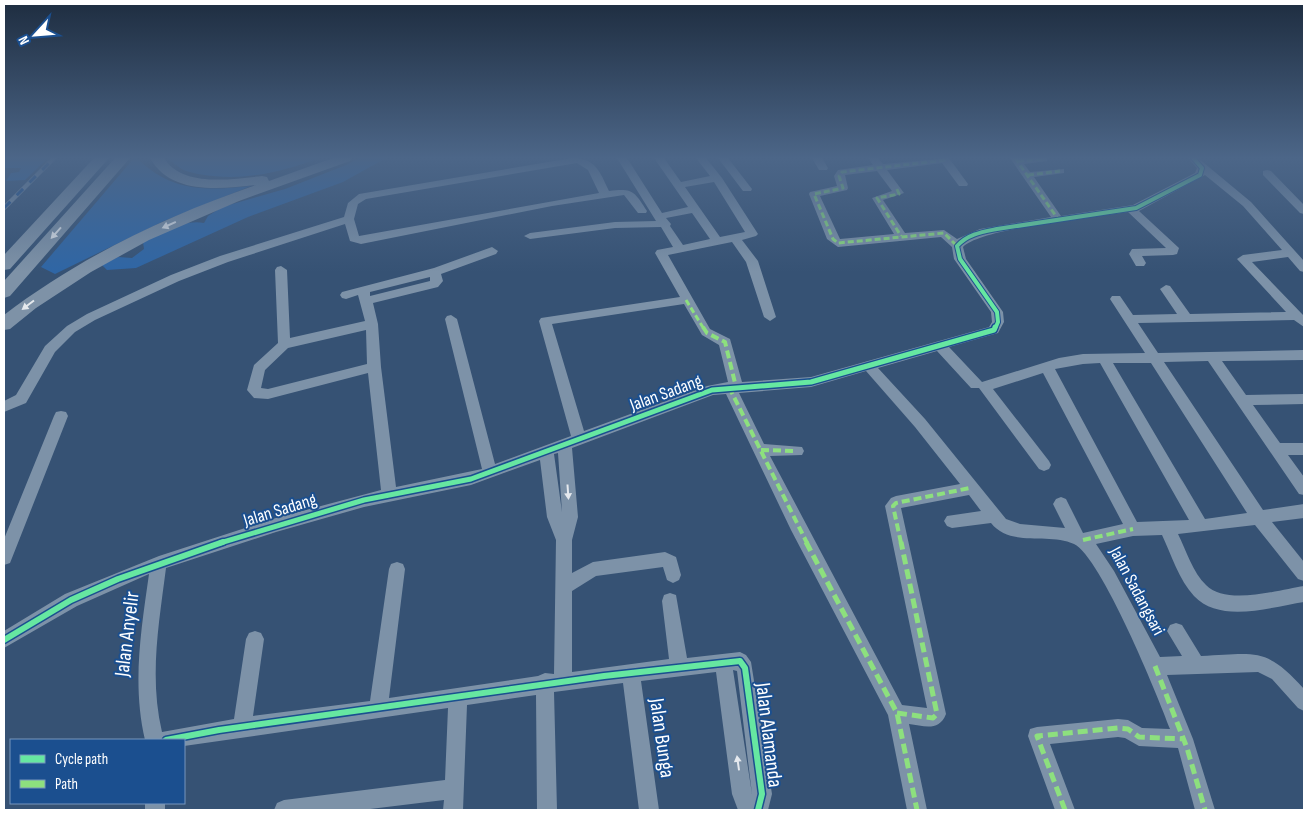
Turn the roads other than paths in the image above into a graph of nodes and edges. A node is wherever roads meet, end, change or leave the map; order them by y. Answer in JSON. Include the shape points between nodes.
{"nodes":[{"id":1,"x":60,"y":196,"type":"edge"},
{"id":2,"x":67,"y":196,"type":"edge"},
{"id":3,"x":90,"y":196,"type":"edge"},
{"id":4,"x":241,"y":196,"type":"edge"},
{"id":5,"x":363,"y":196,"type":"edge"},
{"id":6,"x":598,"y":196,"type":"edge"},
{"id":7,"x":632,"y":196,"type":"edge"},
{"id":8,"x":648,"y":196,"type":"edge"},
{"id":9,"x":688,"y":196,"type":"edge"},
{"id":10,"x":729,"y":196,"type":"edge"},
{"id":11,"x":815,"y":196,"type":"edge"},
{"id":12,"x":888,"y":196,"type":"edge"},
{"id":13,"x":1042,"y":196,"type":"edge"},
{"id":14,"x":1158,"y":196,"type":"edge"},
{"id":15,"x":1238,"y":196,"type":"edge"},
{"id":16,"x":1289,"y":196,"type":"edge"},
{"id":17,"x":696,"y":208,"type":"junction"},
{"id":18,"x":1131,"y":209,"type":"junction"},
{"id":19,"x":642,"y":211,"type":"dead end"},
{"id":20,"x":1304,"y":211,"type":"edge"},
{"id":21,"x":349,"y":219,"type":"junction"},
{"id":22,"x":1058,"y":219,"type":"junction"},
{"id":23,"x":664,"y":220,"type":"junction"},
{"id":24,"x":42,"y":223,"type":"junction"},
{"id":25,"x":530,"y":236,"type":"dead end"},
{"id":26,"x":901,"y":236,"type":"junction"},
{"id":27,"x":735,"y":238,"type":"junction"},
{"id":28,"x":717,"y":241,"type":"junction"},
{"id":29,"x":957,"y":246,"type":"junction"},
{"id":30,"x":679,"y":248,"type":"junction"},
{"id":31,"x":492,"y":252,"type":"dead end"},
{"id":32,"x":1290,"y":253,"type":"junction"},
{"id":33,"x":1140,"y":263,"type":"dead end"},
{"id":34,"x":4,"y":265,"type":"edge"},
{"id":35,"x":1304,"y":268,"type":"edge"},
{"id":36,"x":281,"y":270,"type":"dead end"},
{"id":37,"x":435,"y":272,"type":"joint"},
{"id":38,"x":1166,"y":289,"type":"dead end"},
{"id":39,"x":4,"y":292,"type":"edge"},
{"id":40,"x":346,"y":295,"type":"dead end"},
{"id":41,"x":364,"y":296,"type":"junction"},
{"id":42,"x":1116,"y":299,"type":"dead end"},
{"id":43,"x":686,"y":300,"type":"junction"},
{"id":44,"x":1289,"y":305,"type":"joint"},
{"id":45,"x":1302,"y":314,"type":"edge"},
{"id":46,"x":770,"y":317,"type":"dead end"},
{"id":47,"x":1187,"y":318,"type":"junction"},
{"id":48,"x":451,"y":319,"type":"dead end"},
{"id":49,"x":1130,"y":320,"type":"junction"},
{"id":50,"x":4,"y":324,"type":"edge"},
{"id":51,"x":372,"y":324,"type":"junction"},
{"id":52,"x":284,"y":344,"type":"junction"},
{"id":53,"x":940,"y":346,"type":"junction"},
{"id":54,"x":1304,"y":355,"type":"edge"},
{"id":55,"x":1154,"y":358,"type":"junction"},
{"id":56,"x":1212,"y":358,"type":"junction"},
{"id":57,"x":1104,"y":359,"type":"junction"},
{"id":58,"x":374,"y":367,"type":"junction"},
{"id":59,"x":870,"y":367,"type":"junction"},
{"id":60,"x":1047,"y":367,"type":"junction"},
{"id":61,"x":976,"y":384,"type":"dead end"},
{"id":62,"x":733,"y":387,"type":"junction"},
{"id":63,"x":1304,"y":399,"type":"edge"},
{"id":64,"x":1243,"y":400,"type":"junction"},
{"id":65,"x":4,"y":407,"type":"edge"},
{"id":66,"x":61,"y":416,"type":"dead end"},
{"id":67,"x":572,"y":442,"type":"junction"},
{"id":68,"x":1276,"y":449,"type":"junction"},
{"id":69,"x":1304,"y":449,"type":"edge"},
{"id":70,"x":761,"y":450,"type":"junction"},
{"id":71,"x":546,"y":451,"type":"junction"},
{"id":72,"x":797,"y":451,"type":"dead end"},
{"id":73,"x":1044,"y":464,"type":"dead end"},
{"id":74,"x":490,"y":472,"type":"junction"},
{"id":75,"x":970,"y":488,"type":"junction"},
{"id":76,"x":1304,"y":488,"type":"edge"},
{"id":77,"x":389,"y":494,"type":"junction"},
{"id":78,"x":1061,"y":504,"type":"dead end"},
{"id":79,"x":1304,"y":511,"type":"edge"},
{"id":80,"x":993,"y":516,"type":"junction"},
{"id":81,"x":1259,"y":518,"type":"junction"},
{"id":82,"x":952,"y":521,"type":"dead end"},
{"id":83,"x":1202,"y":526,"type":"junction"},
{"id":84,"x":1133,"y":529,"type":"junction"},
{"id":85,"x":1167,"y":529,"type":"junction"},
{"id":86,"x":1080,"y":539,"type":"junction"},
{"id":87,"x":564,"y":540,"type":"junction"},
{"id":88,"x":4,"y":558,"type":"edge"},
{"id":89,"x":159,"y":563,"type":"junction"},
{"id":90,"x":397,"y":569,"type":"dead end"},
{"id":91,"x":1304,"y":574,"type":"edge"},
{"id":92,"x":673,"y":575,"type":"dead end"},
{"id":93,"x":563,"y":588,"type":"junction"},
{"id":94,"x":1304,"y":594,"type":"edge"},
{"id":95,"x":670,"y":602,"type":"dead end"},
{"id":96,"x":1176,"y":631,"type":"dead end"},
{"id":97,"x":255,"y":639,"type":"dead end"},
{"id":98,"x":4,"y":640,"type":"edge"},
{"id":99,"x":723,"y":662,"type":"junction"},
{"id":100,"x":1197,"y":665,"type":"junction"},
{"id":101,"x":1155,"y":666,"type":"junction"},
{"id":102,"x":679,"y":667,"type":"junction"},
{"id":103,"x":631,"y":673,"type":"junction"},
{"id":104,"x":554,"y":682,"type":"junction"},
{"id":105,"x":458,"y":696,"type":"junction"},
{"id":106,"x":1304,"y":702,"type":"edge"},
{"id":107,"x":378,"y":709,"type":"junction"},
{"id":108,"x":897,"y":713,"type":"junction"},
{"id":109,"x":242,"y":728,"type":"junction"},
{"id":110,"x":154,"y":739,"type":"edge"},
{"id":111,"x":171,"y":739,"type":"edge"},
{"id":112,"x":1184,"y":739,"type":"junction"},
{"id":113,"x":454,"y":789,"type":"junction"},
{"id":114,"x":284,"y":810,"type":"edge"},
{"id":115,"x":453,"y":810,"type":"edge"},
{"id":116,"x":546,"y":810,"type":"edge"},
{"id":117,"x":649,"y":810,"type":"edge"},
{"id":118,"x":748,"y":810,"type":"edge"},
{"id":119,"x":758,"y":810,"type":"edge"},
{"id":120,"x":917,"y":810,"type":"edge"},
{"id":121,"x":1065,"y":810,"type":"edge"},
{"id":122,"x":1205,"y":810,"type":"edge"}],
"edges":[{"from":1,"to":24,"type":"highway"},
{"from":2,"to":24,"type":"highway"},
{"from":3,"to":39,"type":"highway","one_way":true},
{"from":4,"to":50,"type":"highway","one_way":true,"via":[[142,237],[79,272]]},
{"from":5,"to":21,"type":"street","via":[[353,203]]},
{"from":6,"to":21,"type":"street","via":[[361,240],[354,239]]},
{"from":7,"to":19,"type":"street"},
{"from":8,"to":23,"type":"street"},
{"from":9,"to":17,"type":"street"},
{"from":10,"to":27,"type":"street","via":[[752,232]]},
{"from":11,"to":26,"type":"street","via":[[836,242]]},
{"from":12,"to":26,"type":"street","via":[[877,198]]},
{"from":13,"to":22,"type":"street"},
{"from":14,"to":18,"type":"street"},
{"from":15,"to":32,"type":"street"},
{"from":16,"to":20,"type":"street"},
{"from":17,"to":23,"type":"street"},
{"from":17,"to":28,"type":"street"},
{"from":18,"to":22,"type":"street"},
{"from":18,"to":33,"type":"street","via":[[1173,248],[1173,251],[1136,252]]},
{"from":21,"to":65,"type":"street","via":[[224,259],[91,317],[50,349],[21,398]]},
{"from":22,"to":29,"type":"street","via":[[980,233],[966,238]]},
{"from":23,"to":25,"type":"street"},
{"from":23,"to":30,"type":"street"},
{"from":24,"to":34,"type":"highway"},
{"from":26,"to":29,"type":"street","via":[[945,233]]},
{"from":27,"to":28,"type":"street"},
{"from":27,"to":46,"type":"street","via":[[752,261]]},
{"from":28,"to":30,"type":"street"},
{"from":29,"to":53,"type":"street","name":"Jalan Sadang","via":[[960,258],[997,312],[998,322],[994,330]]},
{"from":30,"to":43,"type":"street","via":[[660,253]]},
{"from":31,"to":37,"type":"street"},
{"from":32,"to":35,"type":"street"},
{"from":32,"to":44,"type":"street","via":[[1240,255]]},
{"from":36,"to":52,"type":"street"},
{"from":37,"to":41,"type":"street","via":[[437,281],[434,284]]},
{"from":38,"to":47,"type":"street"},
{"from":40,"to":41,"type":"street"},
{"from":41,"to":51,"type":"street"},
{"from":42,"to":49,"type":"street"},
{"from":43,"to":62,"type":"street","via":[[707,333],[724,342]]},
{"from":43,"to":67,"type":"street","via":[[545,321]]},
{"from":44,"to":45,"type":"street"},
{"from":45,"to":47,"type":"street"},
{"from":47,"to":49,"type":"street"},
{"from":48,"to":74,"type":"street"},
{"from":49,"to":55,"type":"street"},
{"from":51,"to":52,"type":"street"},
{"from":51,"to":58,"type":"street"},
{"from":52,"to":58,"type":"street","via":[[259,368],[254,390],[257,393],[268,394]]},
{"from":53,"to":59,"type":"street","name":"Jalan Sadang"},
{"from":53,"to":61,"type":"street"},
{"from":54,"to":56,"type":"street"},
{"from":55,"to":56,"type":"street"},
{"from":55,"to":57,"type":"street"},
{"from":55,"to":81,"type":"street"},
{"from":56,"to":64,"type":"street"},
{"from":57,"to":60,"type":"street","via":[[1070,361]]},
{"from":57,"to":83,"type":"street"},
{"from":58,"to":77,"type":"street"},
{"from":59,"to":62,"type":"street","name":"Jalan Sadang","via":[[811,382]]},
{"from":59,"to":75,"type":"street","via":[[920,423]]},
{"from":60,"to":73,"type":"street","via":[[989,384],[985,389]]},
{"from":60,"to":84,"type":"street"},
{"from":62,"to":67,"type":"street","name":"Jalan Sadang","via":[[712,390]]},
{"from":62,"to":70,"type":"street"},
{"from":63,"to":64,"type":"street"},
{"from":64,"to":68,"type":"street"},
{"from":66,"to":88,"type":"street"},
{"from":67,"to":71,"type":"street","name":"Jalan Sadang"},
{"from":67,"to":87,"type":"street","one_way":true,"via":[[570,517]]},
{"from":68,"to":69,"type":"street"},
{"from":68,"to":76,"type":"street"},
{"from":70,"to":72,"type":"street"},
{"from":70,"to":108,"type":"street"},
{"from":71,"to":74,"type":"street","name":"Jalan Sadang"},
{"from":71,"to":87,"type":"street","via":[[555,517]]},
{"from":74,"to":77,"type":"street","name":"Jalan Sadang","via":[[471,479]]},
{"from":75,"to":80,"type":"street"},
{"from":75,"to":108,"type":"street","via":[[893,506],[937,714],[932,718]]},
{"from":77,"to":89,"type":"street","name":"Jalan Sadang","via":[[276,525]]},
{"from":78,"to":86,"type":"street","name":"Jalan Sadangsari"},
{"from":79,"to":81,"type":"street"},
{"from":80,"to":82,"type":"street"},
{"from":80,"to":86,"type":"street","via":[[1007,528]]},
{"from":81,"to":83,"type":"street"},
{"from":81,"to":91,"type":"street"},
{"from":83,"to":85,"type":"street"},
{"from":84,"to":85,"type":"street"},
{"from":84,"to":86,"type":"street"},
{"from":85,"to":94,"type":"street","via":[[1192,581],[1216,603],[1235,604]]},
{"from":86,"to":101,"type":"street","name":"Jalan Sadangsari","via":[[1101,563]]},
{"from":87,"to":93,"type":"street"},
{"from":89,"to":98,"type":"street","name":"Jalan Sadang","via":[[71,600]]},
{"from":89,"to":110,"type":"street","name":"Jalan Anyelir","via":[[145,658],[144,689]]},
{"from":90,"to":107,"type":"street"},
{"from":92,"to":93,"type":"street","via":[[670,562],[665,559],[593,569]]},
{"from":93,"to":104,"type":"street"},
{"from":95,"to":102,"type":"street"},
{"from":96,"to":100,"type":"street"},
{"from":97,"to":109,"type":"street"},
{"from":99,"to":102,"type":"street"},
{"from":118,"to":99,"type":"street","name":"Jalan Alamanda","one_way":true,"via":[[742,794]]},
{"from":99,"to":119,"type":"street","name":"Jalan Alamanda","via":[[743,663],[762,794]]},
{"from":100,"to":101,"type":"street"},
{"from":100,"to":106,"type":"street","via":[[1259,663],[1278,673]]},
{"from":101,"to":112,"type":"street","name":"Jalan Sadangsari"},
{"from":102,"to":103,"type":"street"},
{"from":103,"to":104,"type":"street"},
{"from":103,"to":117,"type":"street","name":"Jalan Bunga"},
{"from":104,"to":105,"type":"street"},
{"from":104,"to":116,"type":"street"},
{"from":105,"to":107,"type":"street"},
{"from":105,"to":113,"type":"street"},
{"from":107,"to":109,"type":"street"},
{"from":108,"to":120,"type":"street"},
{"from":109,"to":111,"type":"street"},
{"from":112,"to":121,"type":"street","via":[[1139,737],[1128,729],[1118,728],[1037,736]]},
{"from":112,"to":122,"type":"street","name":"Jalan Sadangsari"},
{"from":113,"to":114,"type":"street"},
{"from":113,"to":115,"type":"street"}]}
